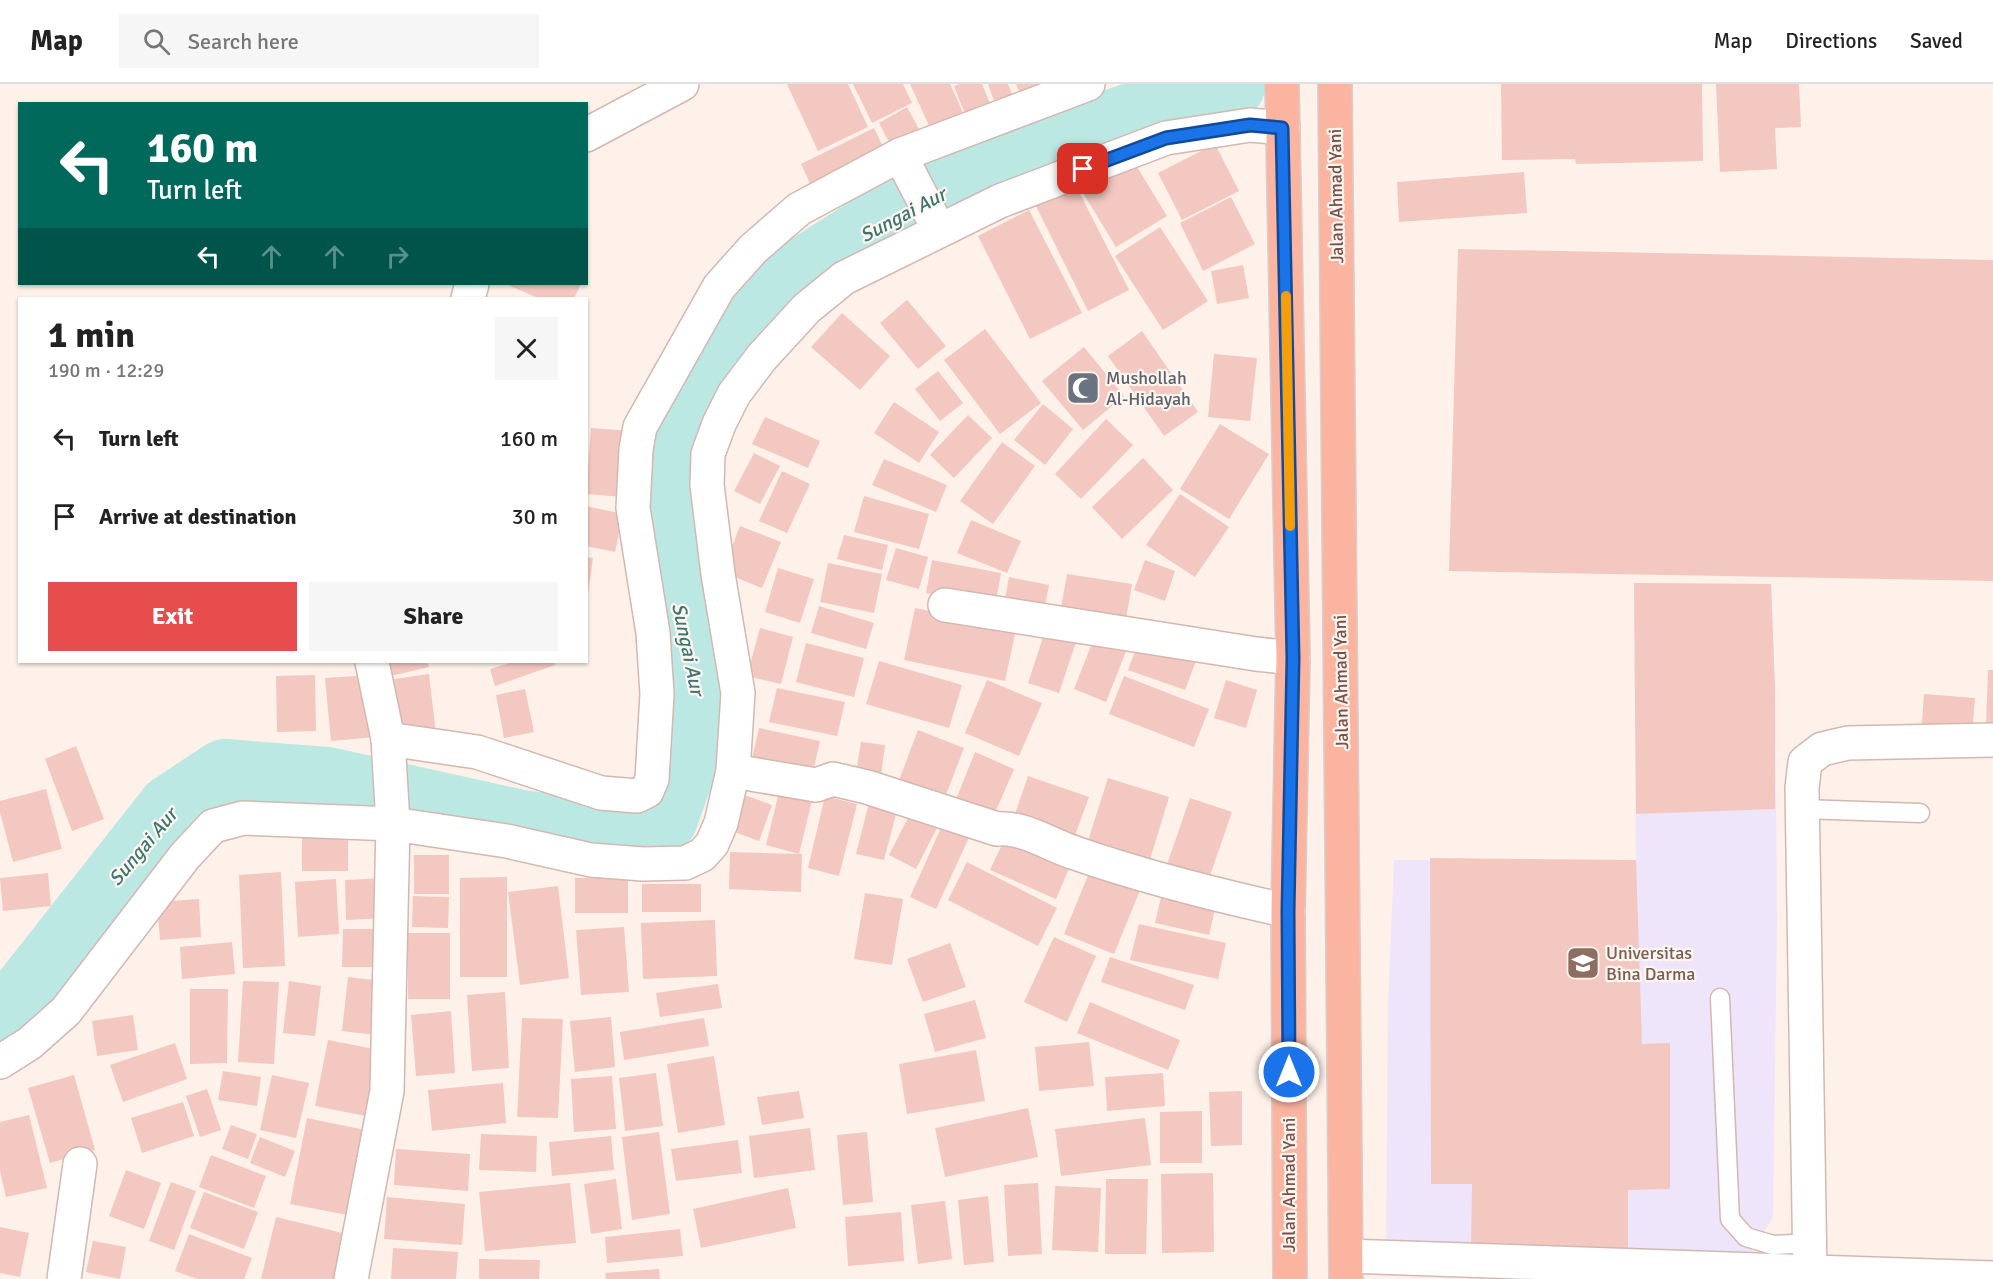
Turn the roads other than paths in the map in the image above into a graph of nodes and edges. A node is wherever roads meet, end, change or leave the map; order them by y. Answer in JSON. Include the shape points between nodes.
{"nodes":[{"id":1,"x":682,"y":84,"type":"edge"},
{"id":2,"x":1088,"y":84,"type":"edge"},
{"id":3,"x":1282,"y":84,"type":"edge"},
{"id":4,"x":1335,"y":84,"type":"edge"},
{"id":5,"x":1282,"y":125,"type":"junction"},
{"id":6,"x":588,"y":134,"type":"edge"},
{"id":7,"x":902,"y":159,"type":"junction"},
{"id":8,"x":934,"y":220,"type":"junction"},
{"id":9,"x":945,"y":605,"type":"dead end"},
{"id":10,"x":1293,"y":658,"type":"junction"},
{"id":11,"x":372,"y":663,"type":"edge"},
{"id":12,"x":1993,"y":740,"type":"edge"},
{"id":13,"x":388,"y":747,"type":"junction"},
{"id":14,"x":733,"y":771,"type":"junction"},
{"id":15,"x":1802,"y":809,"type":"junction"},
{"id":16,"x":1920,"y":813,"type":"dead end"},
{"id":17,"x":392,"y":821,"type":"junction"},
{"id":18,"x":1288,"y":911,"type":"junction"},
{"id":19,"x":1720,"y":998,"type":"dead end"},
{"id":20,"x":0,"y":1062,"type":"edge"},
{"id":21,"x":80,"y":1164,"type":"dead end"},
{"id":22,"x":1810,"y":1258,"type":"junction"},
{"id":23,"x":1346,"y":1267,"type":"edge"},
{"id":24,"x":1993,"y":1278,"type":"edge"},
{"id":25,"x":64,"y":1279,"type":"edge"},
{"id":26,"x":351,"y":1279,"type":"edge"},
{"id":27,"x":1290,"y":1279,"type":"edge"}],
"edges":[{"from":1,"to":6,"type":"street"},
{"from":2,"to":7,"type":"street"},
{"from":3,"to":5,"type":"highway","name":"Jalan Ahmad Yani"},
{"from":4,"to":23,"type":"highway","name":"Jalan Ahmad Yani"},
{"from":5,"to":8,"type":"street","via":[[1250,125],[1166,138],[1000,201]]},
{"from":5,"to":10,"type":"highway","name":"Jalan Ahmad Yani"},
{"from":7,"to":8,"type":"street"},
{"from":7,"to":13,"type":"street","via":[[799,209],[753,249],[718,287],[640,427],[633,508],[653,633],[657,694],[652,779],[646,791],[637,796],[601,793],[477,752]]},
{"from":8,"to":14,"type":"street","via":[[844,278],[807,308],[734,394],[708,454],[707,485],[718,574],[738,693]]},
{"from":9,"to":10,"type":"street"},
{"from":10,"to":18,"type":"highway","name":"Jalan Ahmad Yani"},
{"from":11,"to":13,"type":"street"},
{"from":12,"to":15,"type":"street","via":[[1848,743],[1822,750],[1805,762]]},
{"from":13,"to":17,"type":"street"},
{"from":14,"to":17,"type":"street","via":[[712,844],[702,855],[685,863],[591,860]]},
{"from":14,"to":18,"type":"street","via":[[816,785],[833,779],[867,787],[996,829],[1009,828],[1075,853],[1214,895]]},
{"from":15,"to":16,"type":"lane"},
{"from":15,"to":22,"type":"street"},
{"from":17,"to":20,"type":"street","via":[[243,818],[213,826],[185,856],[66,1011],[30,1043]]},
{"from":17,"to":26,"type":"street","via":[[387,1091]]},
{"from":18,"to":27,"type":"highway","name":"Jalan Ahmad Yani"},
{"from":19,"to":22,"type":"lane","via":[[1730,1220],[1746,1237]]},
{"from":21,"to":25,"type":"street"},
{"from":22,"to":23,"type":"street"},
{"from":22,"to":24,"type":"street"}]}
